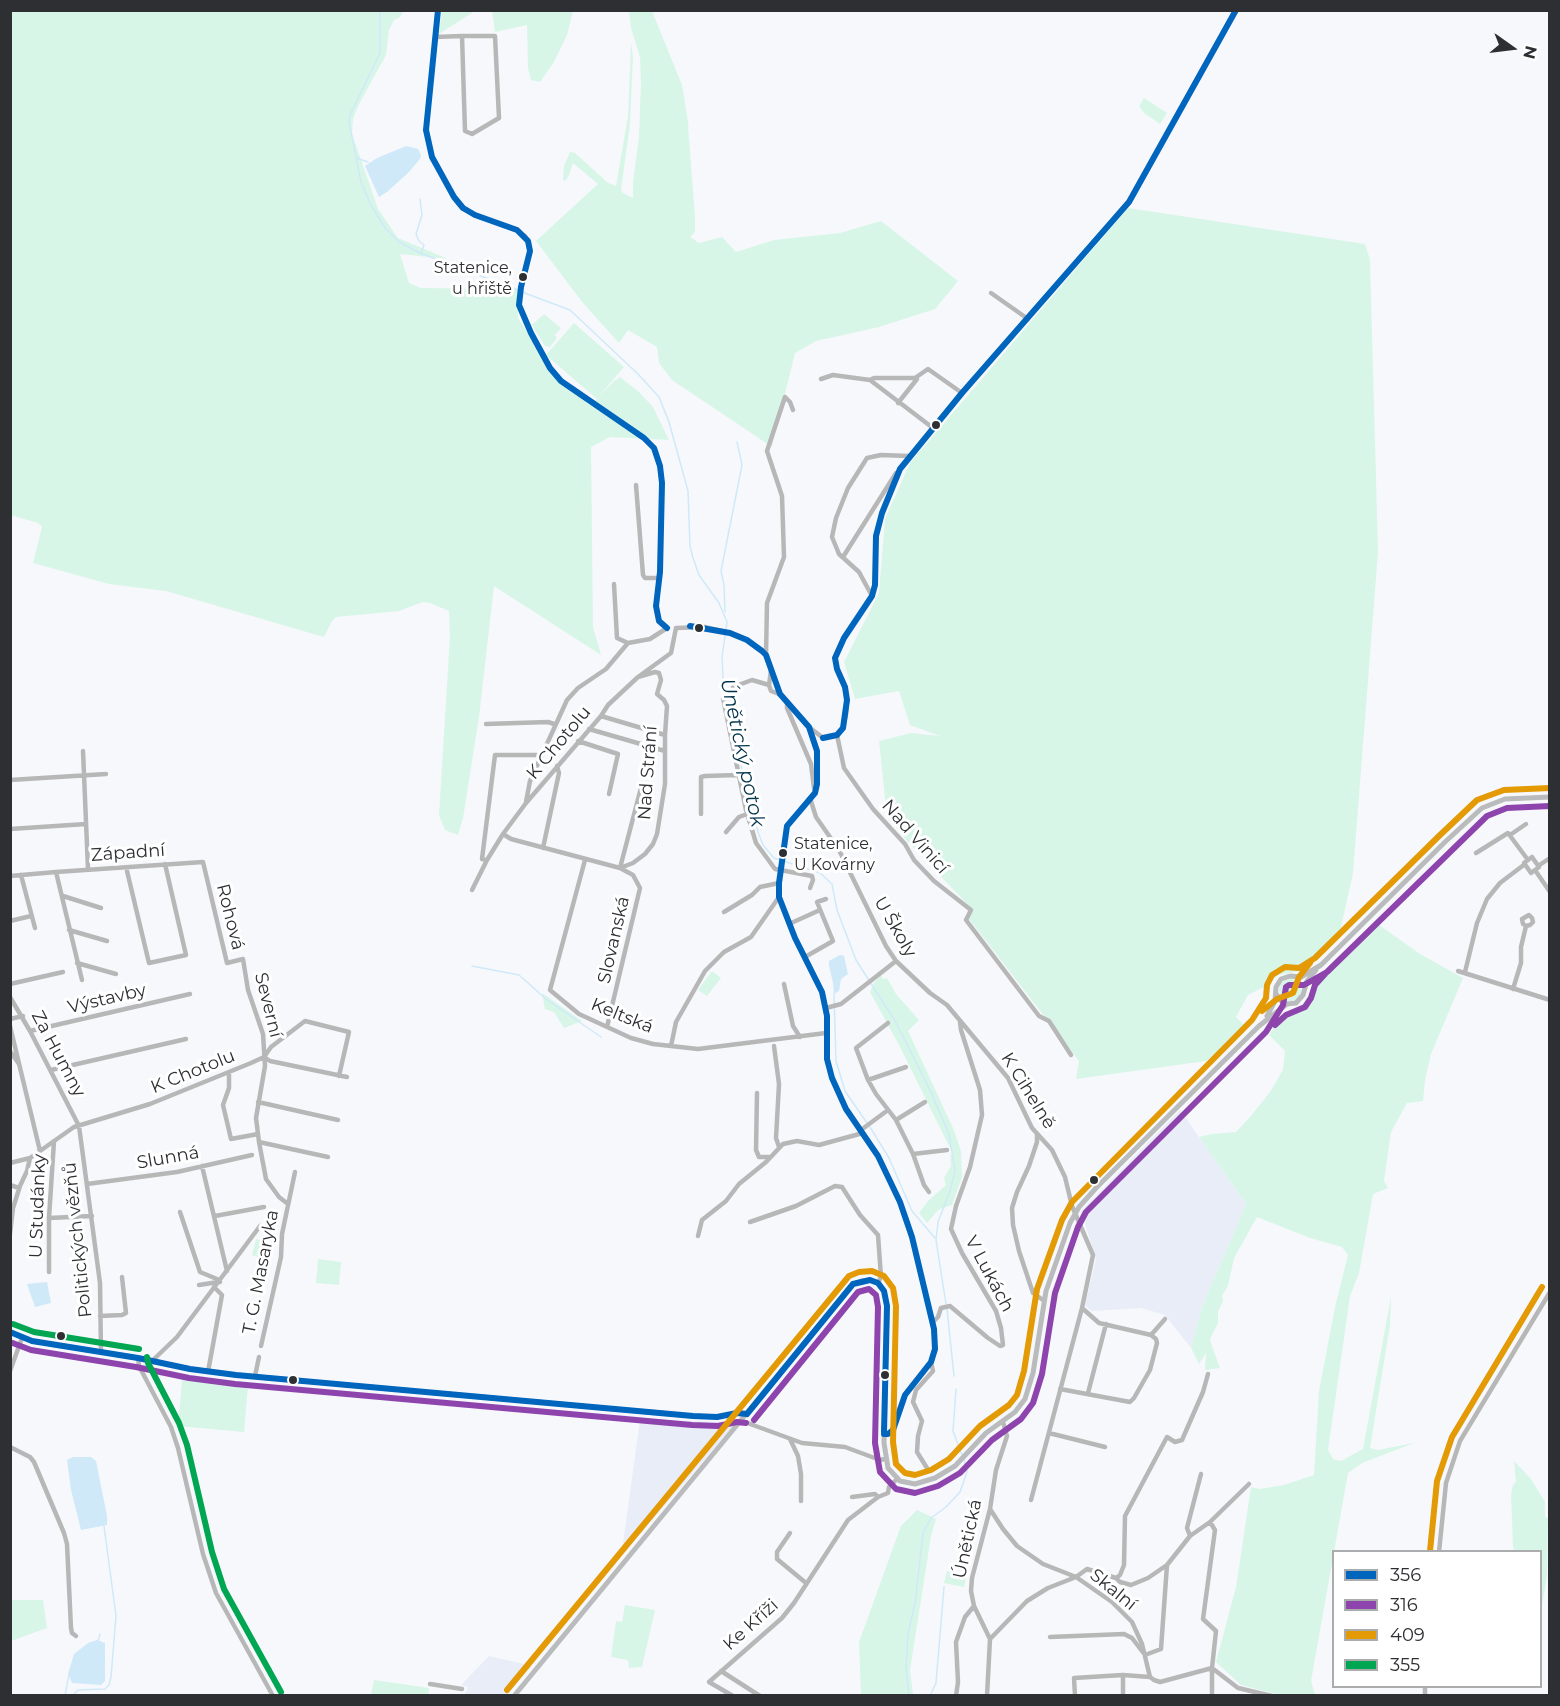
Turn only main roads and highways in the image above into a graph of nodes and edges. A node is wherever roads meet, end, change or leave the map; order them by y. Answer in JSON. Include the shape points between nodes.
{"nodes":[{"id":1,"x":1550,"y":797,"type":"edge"},
{"id":2,"x":1321,"y":965,"type":"junction"},
{"id":3,"x":1296,"y":977,"type":"junction"},
{"id":4,"x":1304,"y":989,"type":"junction"},
{"id":5,"x":1276,"y":993,"type":"junction"},
{"id":6,"x":1287,"y":1004,"type":"junction"},
{"id":7,"x":1259,"y":1026,"type":"junction"},
{"id":8,"x":10,"y":1332,"type":"edge"},
{"id":9,"x":747,"y":1414,"type":"junction"},
{"id":10,"x":514,"y":1695,"type":"edge"}],
"edges":[{"from":1,"to":2,"type":"main road","via":[[1505,799],[1479,811]]},
{"from":2,"to":3,"type":"main road"},
{"from":2,"to":4,"type":"main road"},
{"from":3,"to":4,"type":"main road"},
{"from":3,"to":5,"type":"main road","via":[[1281,979]]},
{"from":4,"to":6,"type":"main road","via":[[1299,1001]]},
{"from":5,"to":6,"type":"main road"},
{"from":5,"to":7,"type":"main road","via":[[1273,1006]]},
{"from":6,"to":7,"type":"main road"},
{"from":7,"to":9,"type":"main road","via":[[1075,1213],[1043,1300],[1029,1390],[1021,1405],[986,1433],[955,1466],[942,1475],[910,1484],[890,1472],[884,1434],[887,1306],[884,1291],[870,1280],[854,1284]]},
{"from":8,"to":9,"type":"main road","via":[[32,1341],[236,1375],[693,1416]]},
{"from":9,"to":10,"type":"main road"}]}
